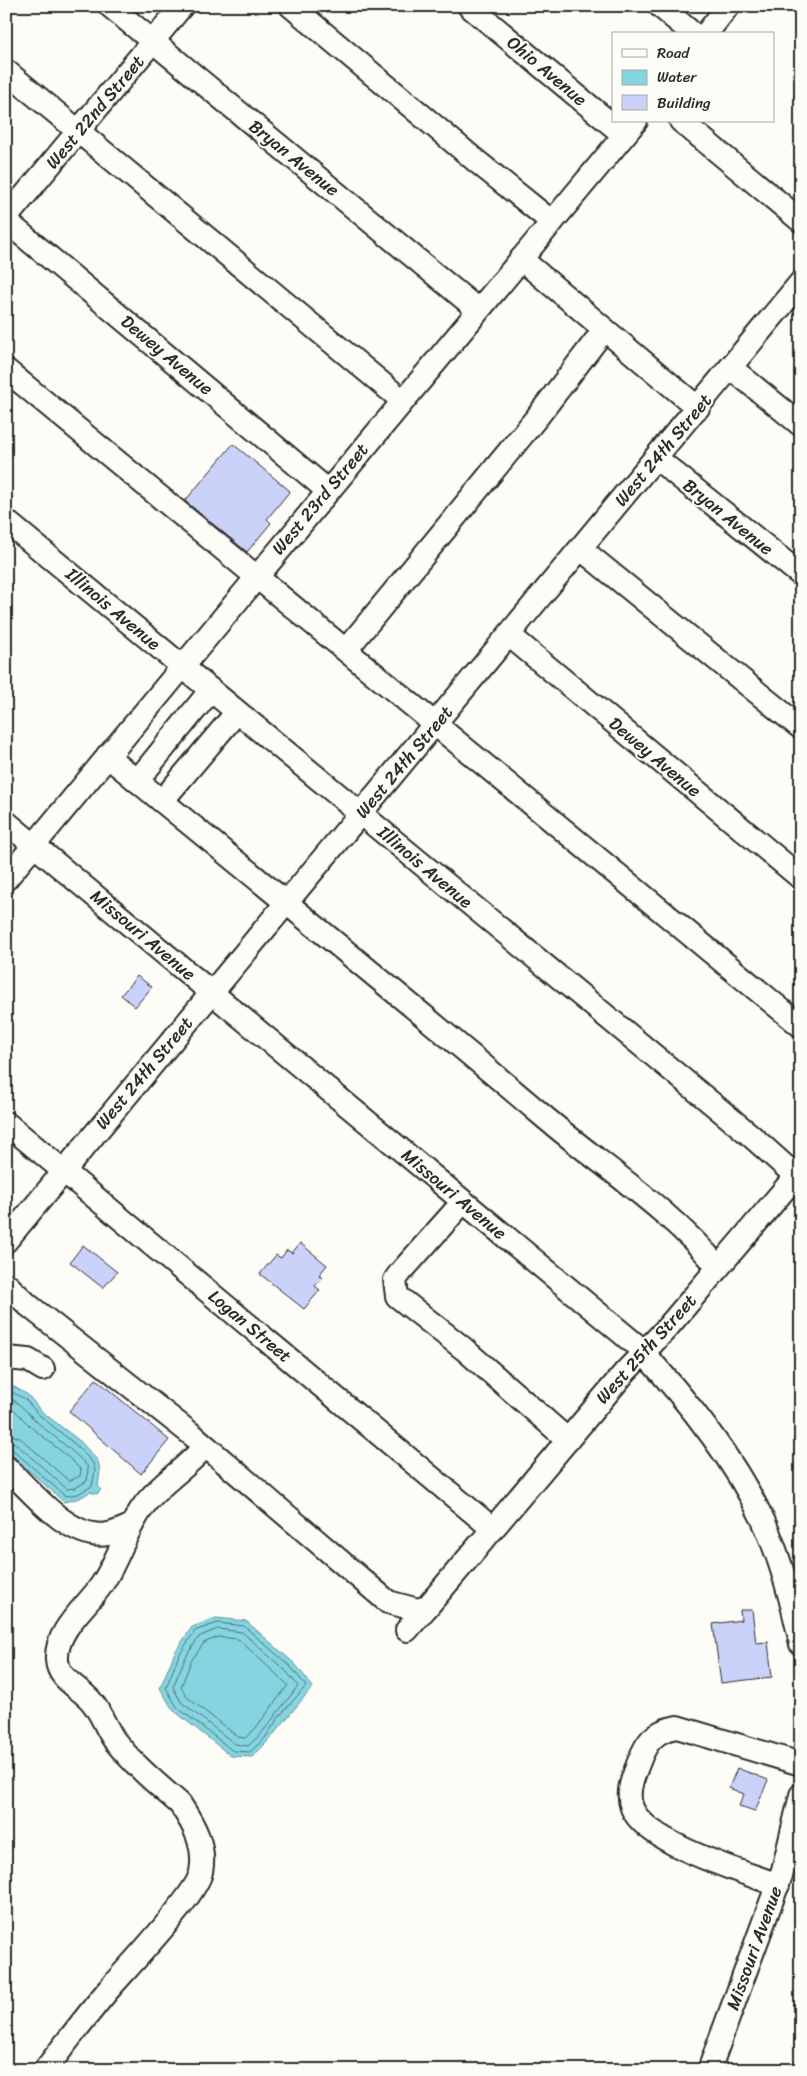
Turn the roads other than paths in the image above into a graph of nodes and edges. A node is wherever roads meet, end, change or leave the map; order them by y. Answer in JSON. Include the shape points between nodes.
{"nodes":[{"id":1,"x":110,"y":6,"type":"edge"},
{"id":2,"x":182,"y":6,"type":"edge"},
{"id":3,"x":291,"y":6,"type":"edge"},
{"id":4,"x":469,"y":6,"type":"edge"},
{"id":5,"x":660,"y":6,"type":"edge"},
{"id":6,"x":728,"y":6,"type":"edge"},
{"id":7,"x":691,"y":32,"type":"edge"},
{"id":8,"x":708,"y":32,"type":"edge"},
{"id":9,"x":153,"y":42,"type":"junction"},
{"id":10,"x":6,"y":71,"type":"edge"},
{"id":11,"x":612,"y":114,"type":"edge"},
{"id":12,"x":682,"y":122,"type":"edge"},
{"id":13,"x":630,"y":128,"type":"edge"},
{"id":14,"x":79,"y":131,"type":"junction"},
{"id":15,"x":6,"y":219,"type":"edge"},
{"id":16,"x":801,"y":221,"type":"edge"},
{"id":17,"x":552,"y":222,"type":"junction"},
{"id":18,"x":521,"y":259,"type":"junction"},
{"id":19,"x":801,"y":282,"type":"edge"},
{"id":20,"x":478,"y":310,"type":"junction"},
{"id":21,"x":604,"y":330,"type":"junction"},
{"id":22,"x":731,"y":368,"type":"junction"},
{"id":23,"x":6,"y":370,"type":"edge"},
{"id":24,"x":403,"y":400,"type":"junction"},
{"id":25,"x":698,"y":408,"type":"junction"},
{"id":26,"x":801,"y":426,"type":"edge"},
{"id":27,"x":656,"y":458,"type":"junction"},
{"id":28,"x":327,"y":490,"type":"junction"},
{"id":29,"x":6,"y":521,"type":"edge"},
{"id":30,"x":581,"y":549,"type":"junction"},
{"id":31,"x":801,"y":575,"type":"edge"},
{"id":32,"x":257,"y":576,"type":"junction"},
{"id":33,"x":510,"y":635,"type":"junction"},
{"id":34,"x":346,"y":650,"type":"junction"},
{"id":35,"x":182,"y":666,"type":"junction"},
{"id":36,"x":211,"y":690,"type":"junction"},
{"id":37,"x":237,"y":712,"type":"junction"},
{"id":38,"x":436,"y":723,"type":"junction"},
{"id":39,"x":801,"y":728,"type":"edge"},
{"id":40,"x":107,"y":756,"type":"junction"},
{"id":41,"x":137,"y":780,"type":"junction"},
{"id":42,"x":162,"y":802,"type":"junction"},
{"id":43,"x":360,"y":814,"type":"junction"},
{"id":44,"x":6,"y":822,"type":"edge"},
{"id":45,"x":34,"y":845,"type":"junction"},
{"id":46,"x":801,"y":878,"type":"edge"},
{"id":47,"x":6,"y":879,"type":"edge"},
{"id":48,"x":286,"y":903,"type":"junction"},
{"id":49,"x":212,"y":992,"type":"junction"},
{"id":50,"x":801,"y":1026,"type":"edge"},
{"id":51,"x":6,"y":1124,"type":"edge"},
{"id":52,"x":62,"y":1170,"type":"junction"},
{"id":53,"x":798,"y":1173,"type":"edge"},
{"id":54,"x":464,"y":1202,"type":"junction"},
{"id":55,"x":6,"y":1241,"type":"edge"},
{"id":56,"x":718,"y":1267,"type":"junction"},
{"id":57,"x":6,"y":1284,"type":"edge"},
{"id":58,"x":643,"y":1352,"type":"junction"},
{"id":59,"x":6,"y":1358,"type":"edge"},
{"id":60,"x":43,"y":1370,"type":"dead end"},
{"id":61,"x":568,"y":1440,"type":"junction"},
{"id":62,"x":205,"y":1446,"type":"junction"},
{"id":63,"x":6,"y":1467,"type":"edge"},
{"id":64,"x":130,"y":1526,"type":"junction"},
{"id":65,"x":493,"y":1529,"type":"junction"},
{"id":66,"x":427,"y":1607,"type":"junction"},
{"id":67,"x":407,"y":1630,"type":"dead end"},
{"id":68,"x":801,"y":1644,"type":"edge"},
{"id":69,"x":801,"y":1764,"type":"edge"},
{"id":70,"x":800,"y":1805,"type":"edge"},
{"id":71,"x":778,"y":1885,"type":"junction"},
{"id":72,"x":45,"y":2070,"type":"edge"},
{"id":73,"x":708,"y":2070,"type":"edge"}],
"edges":[{"from":1,"to":9,"type":"street","name":"Bryan Avenue"},
{"from":2,"to":9,"type":"street","name":"West 22nd Street"},
{"from":3,"to":17,"type":"street"},
{"from":4,"to":11,"type":"street","name":"Ohio Avenue"},
{"from":5,"to":7,"type":"street"},
{"from":6,"to":8,"type":"street"},
{"from":9,"to":14,"type":"street","name":"West 22nd Street"},
{"from":9,"to":20,"type":"street","name":"Bryan Avenue"},
{"from":10,"to":14,"type":"street"},
{"from":12,"to":16,"type":"street"},
{"from":13,"to":17,"type":"street","name":"West 23rd Street"},
{"from":14,"to":15,"type":"street","name":"West 22nd Street"},
{"from":14,"to":24,"type":"street"},
{"from":15,"to":28,"type":"street","name":"Dewey Avenue"},
{"from":17,"to":18,"type":"street","name":"West 23rd Street"},
{"from":18,"to":20,"type":"street","name":"West 23rd Street"},
{"from":18,"to":21,"type":"street"},
{"from":19,"to":22,"type":"street","name":"West 24th Street"},
{"from":20,"to":24,"type":"street","name":"West 23rd Street"},
{"from":21,"to":25,"type":"street"},
{"from":21,"to":34,"type":"street","via":[[538,416]]},
{"from":22,"to":25,"type":"street","name":"West 24th Street"},
{"from":22,"to":26,"type":"street"},
{"from":23,"to":32,"type":"street"},
{"from":24,"to":28,"type":"street","name":"West 23rd Street"},
{"from":25,"to":27,"type":"street","name":"West 24th Street"},
{"from":27,"to":30,"type":"street","name":"West 24th Street"},
{"from":27,"to":31,"type":"street","name":"Bryan Avenue"},
{"from":28,"to":32,"type":"street","name":"West 23rd Street"},
{"from":29,"to":35,"type":"street","name":"Illinois Avenue"},
{"from":30,"to":33,"type":"street","name":"West 24th Street"},
{"from":30,"to":39,"type":"street"},
{"from":32,"to":34,"type":"street"},
{"from":32,"to":35,"type":"street","name":"West 23rd Street"},
{"from":33,"to":38,"type":"street","name":"West 24th Street"},
{"from":33,"to":46,"type":"street","name":"Dewey Avenue"},
{"from":34,"to":38,"type":"street"},
{"from":35,"to":36,"type":"street","name":"Illinois Avenue"},
{"from":35,"to":40,"type":"street","name":"West 23rd Street"},
{"from":36,"to":37,"type":"street","name":"Illinois Avenue"},
{"from":36,"to":41,"type":"street"},
{"from":37,"to":42,"type":"street"},
{"from":37,"to":43,"type":"street","name":"Illinois Avenue"},
{"from":38,"to":43,"type":"street","name":"West 24th Street"},
{"from":38,"to":50,"type":"street"},
{"from":40,"to":41,"type":"street"},
{"from":40,"to":45,"type":"street","name":"West 23rd Street"},
{"from":41,"to":42,"type":"street"},
{"from":42,"to":48,"type":"street"},
{"from":43,"to":48,"type":"street","name":"West 24th Street"},
{"from":43,"to":53,"type":"street","name":"Illinois Avenue"},
{"from":44,"to":45,"type":"street","name":"Missouri Avenue"},
{"from":45,"to":47,"type":"street","name":"West 23rd Street"},
{"from":45,"to":49,"type":"street","name":"Missouri Avenue"},
{"from":48,"to":49,"type":"street","name":"West 24th Street"},
{"from":48,"to":56,"type":"street","via":[[694,1238]]},
{"from":49,"to":52,"type":"street","name":"West 24th Street"},
{"from":49,"to":54,"type":"street","name":"Missouri Avenue"},
{"from":51,"to":52,"type":"street","name":"Logan Street"},
{"from":52,"to":55,"type":"street","name":"West 24th Street"},
{"from":52,"to":65,"type":"street","name":"Logan Street"},
{"from":53,"to":56,"type":"street","name":"West 25th Street"},
{"from":54,"to":58,"type":"street","name":"Missouri Avenue"},
{"from":54,"to":61,"type":"street","via":[[395,1280],[397,1296],[464,1349]]},
{"from":56,"to":58,"type":"street","name":"West 25th Street"},
{"from":57,"to":62,"type":"street"},
{"from":58,"to":61,"type":"street","name":"West 25th Street"},
{"from":58,"to":68,"type":"street","name":"Missouri Avenue","via":[[714,1439],[763,1520],[791,1598]]},
{"from":59,"to":60,"type":"street","via":[[28,1360]]},
{"from":61,"to":65,"type":"street","name":"West 25th Street"},
{"from":62,"to":64,"type":"street","via":[[161,1485]]},
{"from":62,"to":66,"type":"street","via":[[388,1602],[418,1610]]},
{"from":63,"to":64,"type":"street","via":[[69,1525],[86,1533],[106,1535]]},
{"from":64,"to":72,"type":"street","via":[[102,1586],[71,1622],[60,1641],[57,1660],[63,1678],[93,1703],[114,1740],[183,1809],[195,1827],[200,1844],[201,1873],[189,1895]]},
{"from":65,"to":66,"type":"street","name":"West 25th Street"},
{"from":66,"to":67,"type":"street","name":"West 25th Street"},
{"from":69,"to":71,"type":"street","via":[[677,1727],[662,1730],[652,1738],[641,1756],[629,1790],[632,1807],[639,1819],[656,1834],[677,1846]]},
{"from":70,"to":71,"type":"street","name":"Missouri Avenue"},
{"from":71,"to":73,"type":"street","name":"Missouri Avenue"}]}
